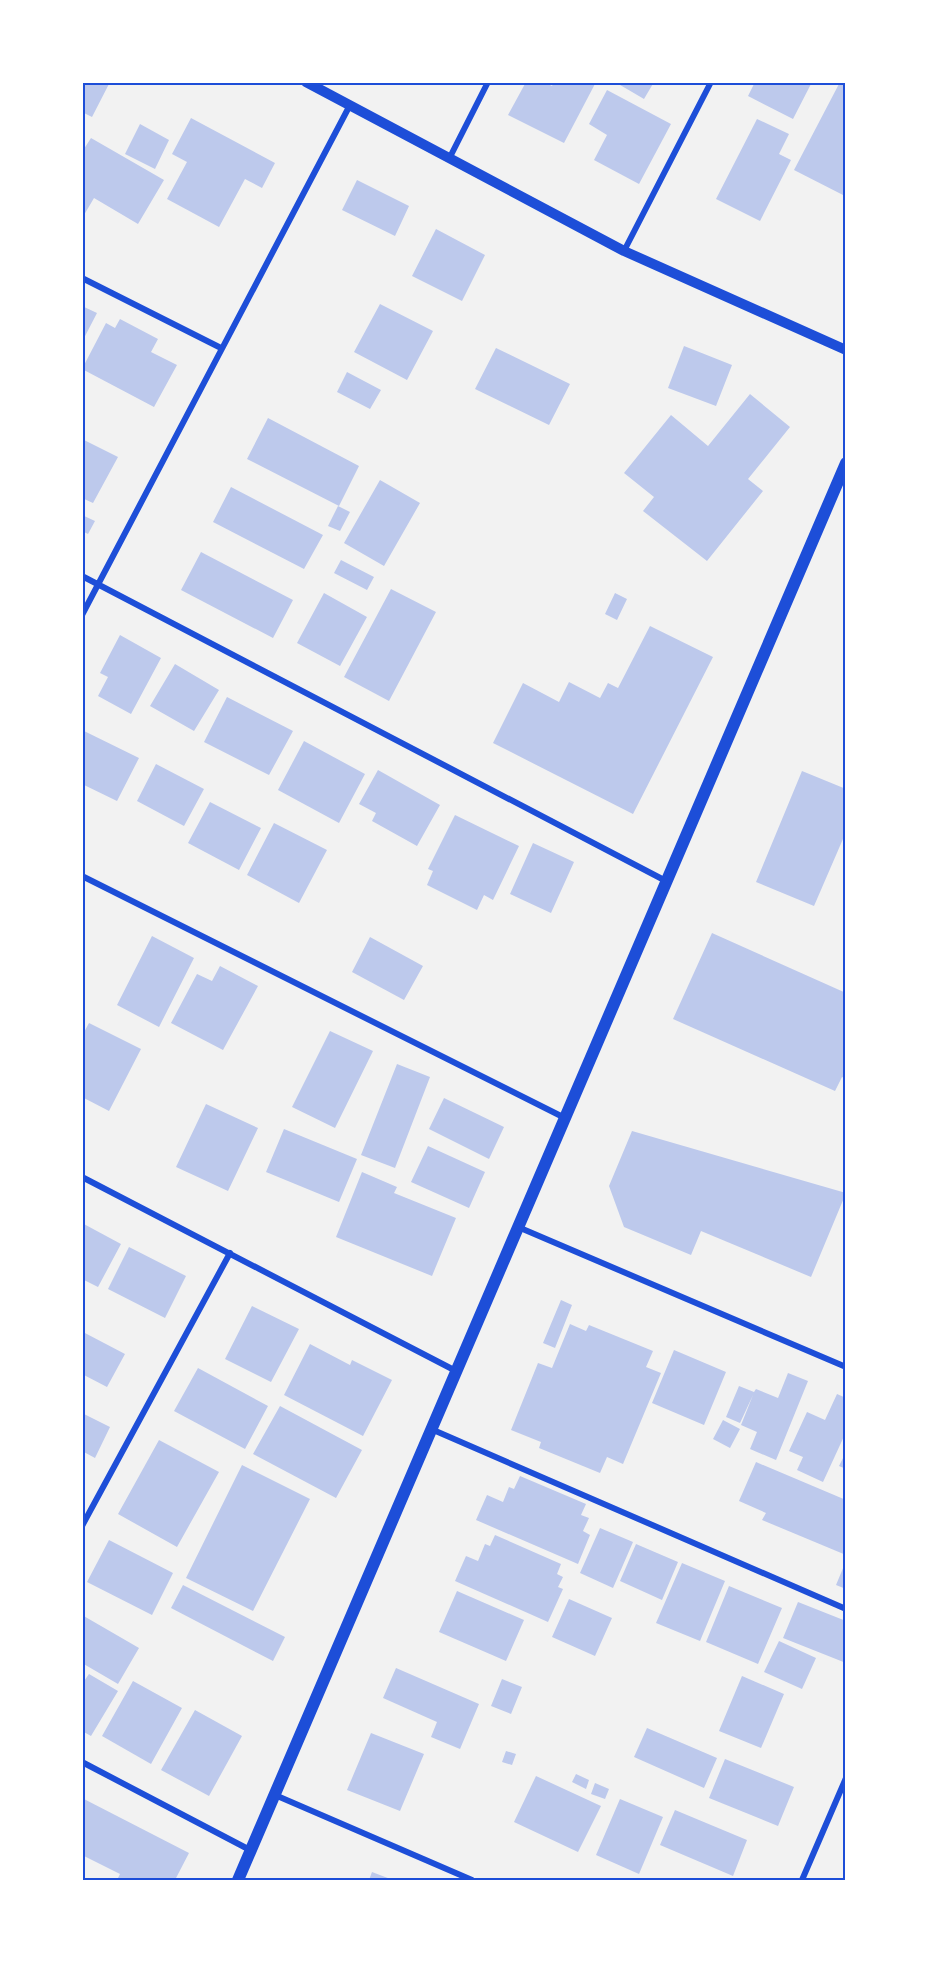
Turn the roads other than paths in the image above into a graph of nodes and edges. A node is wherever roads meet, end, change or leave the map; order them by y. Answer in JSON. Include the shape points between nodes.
{"nodes":[{"id":1,"x":306,"y":82,"type":"edge"},
{"id":2,"x":488,"y":82,"type":"edge"},
{"id":3,"x":711,"y":82,"type":"edge"},
{"id":4,"x":350,"y":105,"type":"junction"},
{"id":5,"x":450,"y":157,"type":"junction"},
{"id":6,"x":624,"y":250,"type":"junction"},
{"id":7,"x":82,"y":278,"type":"edge"},
{"id":8,"x":221,"y":348,"type":"junction"},
{"id":9,"x":846,"y":350,"type":"edge"},
{"id":10,"x":846,"y":463,"type":"edge"},
{"id":11,"x":82,"y":576,"type":"edge"},
{"id":12,"x":98,"y":583,"type":"junction"},
{"id":13,"x":82,"y":615,"type":"edge"},
{"id":14,"x":82,"y":876,"type":"edge"},
{"id":15,"x":667,"y":881,"type":"junction"},
{"id":16,"x":565,"y":1118,"type":"junction"},
{"id":17,"x":82,"y":1177,"type":"edge"},
{"id":18,"x":518,"y":1227,"type":"junction"},
{"id":19,"x":230,"y":1253,"type":"junction"},
{"id":20,"x":846,"y":1367,"type":"edge"},
{"id":21,"x":456,"y":1371,"type":"junction"},
{"id":22,"x":431,"y":1429,"type":"junction"},
{"id":23,"x":82,"y":1526,"type":"edge"},
{"id":24,"x":846,"y":1609,"type":"edge"},
{"id":25,"x":82,"y":1762,"type":"edge"},
{"id":26,"x":846,"y":1778,"type":"edge"},
{"id":27,"x":275,"y":1795,"type":"junction"},
{"id":28,"x":251,"y":1850,"type":"junction"},
{"id":29,"x":238,"y":1881,"type":"edge"},
{"id":30,"x":472,"y":1881,"type":"edge"},
{"id":31,"x":802,"y":1881,"type":"edge"}],
"edges":[{"from":1,"to":4,"type":"street"},
{"from":2,"to":5,"type":"street"},
{"from":3,"to":6,"type":"street"},
{"from":4,"to":5,"type":"street"},
{"from":4,"to":8,"type":"street"},
{"from":5,"to":6,"type":"street"},
{"from":6,"to":9,"type":"street"},
{"from":7,"to":8,"type":"street"},
{"from":8,"to":12,"type":"street"},
{"from":10,"to":15,"type":"main road"},
{"from":11,"to":12,"type":"street"},
{"from":12,"to":13,"type":"street"},
{"from":12,"to":15,"type":"street"},
{"from":14,"to":16,"type":"street"},
{"from":15,"to":16,"type":"main road"},
{"from":16,"to":18,"type":"main road"},
{"from":17,"to":19,"type":"street"},
{"from":18,"to":20,"type":"street"},
{"from":18,"to":21,"type":"main road"},
{"from":19,"to":21,"type":"street"},
{"from":19,"to":23,"type":"street"},
{"from":21,"to":22,"type":"main road"},
{"from":22,"to":24,"type":"street"},
{"from":22,"to":27,"type":"main road"},
{"from":25,"to":28,"type":"street"},
{"from":26,"to":31,"type":"street"},
{"from":27,"to":28,"type":"main road"},
{"from":27,"to":30,"type":"street"},
{"from":28,"to":29,"type":"main road"}]}
